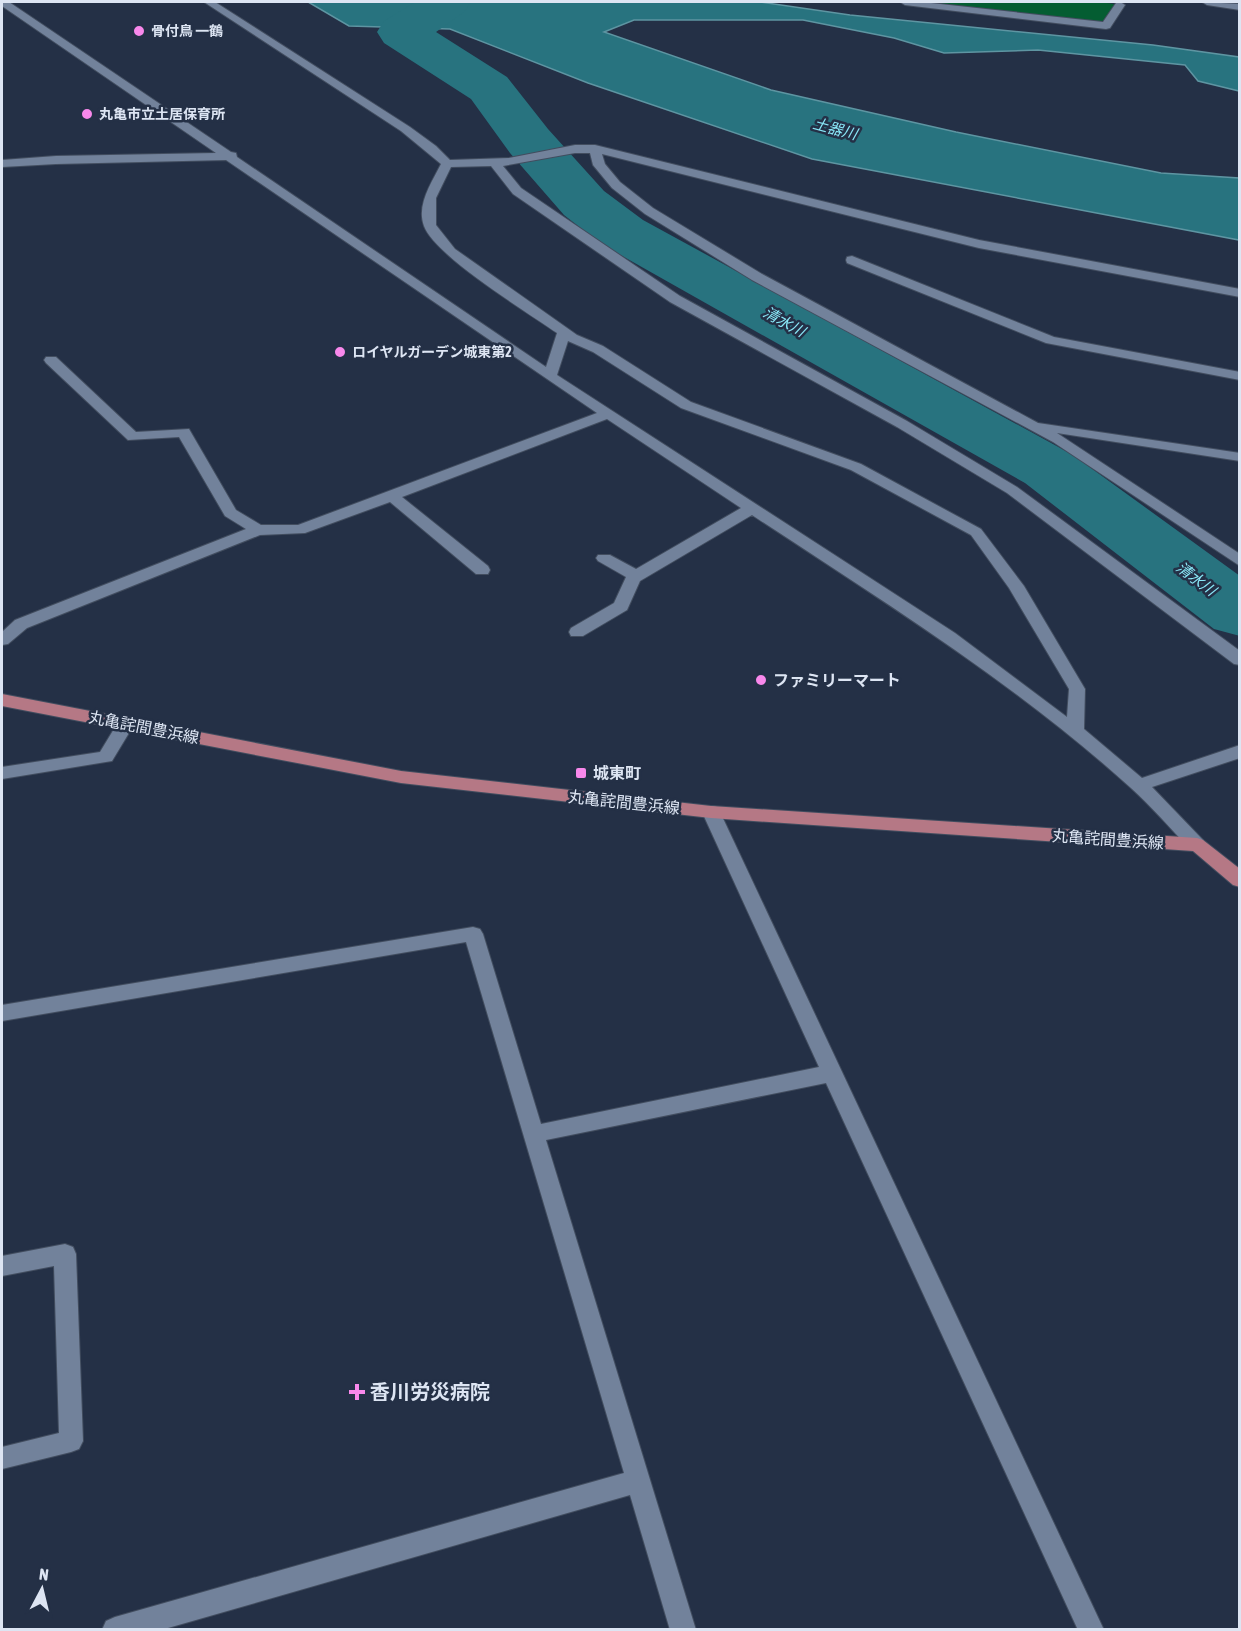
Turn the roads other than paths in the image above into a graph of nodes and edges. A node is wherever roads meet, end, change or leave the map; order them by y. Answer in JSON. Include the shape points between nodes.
{"nodes":[{"id":1,"x":3,"y":2,"type":"edge"},
{"id":2,"x":208,"y":2,"type":"edge"},
{"id":3,"x":905,"y":2,"type":"edge"},
{"id":4,"x":1207,"y":2,"type":"edge"},
{"id":5,"x":1120,"y":5,"type":"dead end"},
{"id":6,"x":1239,"y":7,"type":"edge"},
{"id":7,"x":18,"y":12,"type":"junction"},
{"id":8,"x":2,"y":17,"type":"edge"},
{"id":9,"x":596,"y":149,"type":"junction"},
{"id":10,"x":232,"y":156,"type":"junction"},
{"id":11,"x":502,"y":163,"type":"junction"},
{"id":12,"x":2,"y":164,"type":"edge"},
{"id":13,"x":447,"y":164,"type":"junction"},
{"id":14,"x":852,"y":260,"type":"dead end"},
{"id":15,"x":1239,"y":293,"type":"edge"},
{"id":16,"x":564,"y":332,"type":"junction"},
{"id":17,"x":51,"y":360,"type":"dead end"},
{"id":18,"x":550,"y":376,"type":"junction"},
{"id":19,"x":1239,"y":376,"type":"edge"},
{"id":20,"x":608,"y":414,"type":"junction"},
{"id":21,"x":1028,"y":424,"type":"junction"},
{"id":22,"x":1239,"y":457,"type":"edge"},
{"id":23,"x":392,"y":496,"type":"junction"},
{"id":24,"x":752,"y":508,"type":"junction"},
{"id":25,"x":258,"y":530,"type":"junction"},
{"id":26,"x":604,"y":558,"type":"dead end"},
{"id":27,"x":1239,"y":561,"type":"edge"},
{"id":28,"x":482,"y":570,"type":"dead end"},
{"id":29,"x":636,"y":576,"type":"junction"},
{"id":30,"x":577,"y":632,"type":"dead end"},
{"id":31,"x":2,"y":640,"type":"edge"},
{"id":32,"x":1239,"y":660,"type":"edge"},
{"id":33,"x":2,"y":700,"type":"edge"},
{"id":34,"x":126,"y":723,"type":"junction"},
{"id":35,"x":1076,"y":732,"type":"junction"},
{"id":36,"x":1239,"y":751,"type":"edge"},
{"id":37,"x":2,"y":773,"type":"edge"},
{"id":38,"x":1138,"y":785,"type":"junction"},
{"id":39,"x":711,"y":812,"type":"junction"},
{"id":40,"x":1197,"y":844,"type":"junction"},
{"id":41,"x":1239,"y":880,"type":"edge"},
{"id":42,"x":2,"y":1013,"type":"edge"},
{"id":43,"x":833,"y":1073,"type":"junction"},
{"id":44,"x":534,"y":1134,"type":"junction"},
{"id":45,"x":2,"y":1266,"type":"edge"},
{"id":46,"x":2,"y":1458,"type":"edge"},
{"id":47,"x":638,"y":1481,"type":"junction"},
{"id":48,"x":115,"y":1629,"type":"edge"},
{"id":49,"x":683,"y":1629,"type":"edge"},
{"id":50,"x":1091,"y":1629,"type":"edge"}],
"edges":[{"from":1,"to":7,"type":"street"},
{"from":2,"to":13,"type":"street","via":[[416,136]]},
{"from":3,"to":5,"type":"street","via":[[1106,26]]},
{"from":4,"to":6,"type":"street"},
{"from":7,"to":8,"type":"street"},
{"from":7,"to":10,"type":"street"},
{"from":9,"to":11,"type":"street","via":[[575,149]]},
{"from":9,"to":15,"type":"street","via":[[979,244]]},
{"from":9,"to":21,"type":"street","via":[[599,165],[616,185],[649,211],[757,277]]},
{"from":10,"to":12,"type":"street"},
{"from":10,"to":18,"type":"street"},
{"from":11,"to":13,"type":"street"},
{"from":11,"to":32,"type":"street","via":[[517,191],[675,299],[902,424],[1012,490]]},
{"from":13,"to":16,"type":"street","via":[[430,198],[430,225],[450,252]]},
{"from":14,"to":19,"type":"street","via":[[1051,340]]},
{"from":16,"to":18,"type":"street"},
{"from":16,"to":35,"type":"street","via":[[686,405],[856,467],[976,532],[1016,586],[1077,689]]},
{"from":17,"to":25,"type":"street","via":[[133,437],[184,432],[230,513]]},
{"from":18,"to":20,"type":"street"},
{"from":20,"to":23,"type":"street"},
{"from":20,"to":24,"type":"street"},
{"from":21,"to":22,"type":"street"},
{"from":21,"to":27,"type":"street","via":[[1058,439]]},
{"from":23,"to":25,"type":"street","via":[[300,530]]},
{"from":23,"to":28,"type":"street"},
{"from":24,"to":29,"type":"street"},
{"from":24,"to":35,"type":"street","via":[[949,637]]},
{"from":25,"to":31,"type":"street","via":[[21,624]]},
{"from":26,"to":29,"type":"street"},
{"from":29,"to":30,"type":"street","via":[[621,606]]},
{"from":33,"to":34,"type":"main road","name":"丸亀詫間豊浜線"},
{"from":34,"to":37,"type":"street","via":[[106,757]]},
{"from":34,"to":39,"type":"main road","name":"丸亀詫間豊浜線","via":[[401,777]]},
{"from":35,"to":38,"type":"street"},
{"from":36,"to":38,"type":"street"},
{"from":38,"to":40,"type":"street"},
{"from":39,"to":40,"type":"main road","name":"丸亀詫間豊浜線"},
{"from":39,"to":43,"type":"street"},
{"from":40,"to":41,"type":"main road"},
{"from":42,"to":44,"type":"street","via":[[473,934]]},
{"from":43,"to":44,"type":"street"},
{"from":43,"to":50,"type":"street"},
{"from":44,"to":47,"type":"street"},
{"from":45,"to":46,"type":"street","via":[[65,1254],[71,1441]]},
{"from":47,"to":48,"type":"street"},
{"from":47,"to":49,"type":"street"}]}
